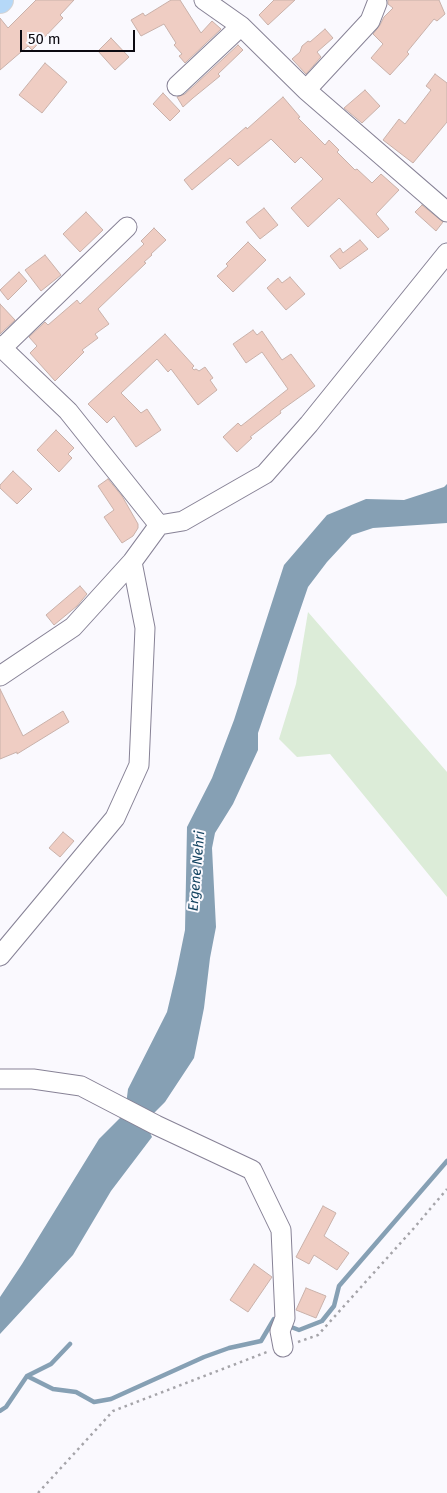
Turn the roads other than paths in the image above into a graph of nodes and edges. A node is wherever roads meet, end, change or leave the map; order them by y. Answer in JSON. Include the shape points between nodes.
{"nodes":[{"id":1,"x":204,"y":0,"type":"edge"},
{"id":2,"x":377,"y":3,"type":"dead end"},
{"id":3,"x":241,"y":26,"type":"junction"},
{"id":4,"x":177,"y":86,"type":"dead end"},
{"id":5,"x":306,"y":90,"type":"junction"},
{"id":6,"x":447,"y":212,"type":"edge"},
{"id":7,"x":127,"y":227,"type":"dead end"},
{"id":8,"x":447,"y":253,"type":"edge"},
{"id":9,"x":1,"y":347,"type":"edge"},
{"id":10,"x":159,"y":525,"type":"junction"},
{"id":11,"x":132,"y":562,"type":"junction"},
{"id":12,"x":0,"y":676,"type":"edge"},
{"id":13,"x":0,"y":956,"type":"edge"},
{"id":14,"x":0,"y":1079,"type":"edge"},
{"id":15,"x":283,"y":1347,"type":"road end"}],
"edges":[{"from":1,"to":3,"type":"street"},
{"from":2,"to":5,"type":"street","via":[[370,21]]},
{"from":3,"to":4,"type":"street"},
{"from":3,"to":5,"type":"street"},
{"from":5,"to":6,"type":"street"},
{"from":7,"to":9,"type":"street"},
{"from":8,"to":10,"type":"street","via":[[265,474],[182,521]]},
{"from":9,"to":10,"type":"street","via":[[68,411]]},
{"from":10,"to":11,"type":"street"},
{"from":11,"to":12,"type":"street","via":[[72,627]]},
{"from":11,"to":13,"type":"street","via":[[146,628],[139,765],[114,818]]},
{"from":14,"to":15,"type":"street","via":[[33,1079],[81,1086],[252,1170],[282,1230],[285,1318],[280,1331]]}]}
